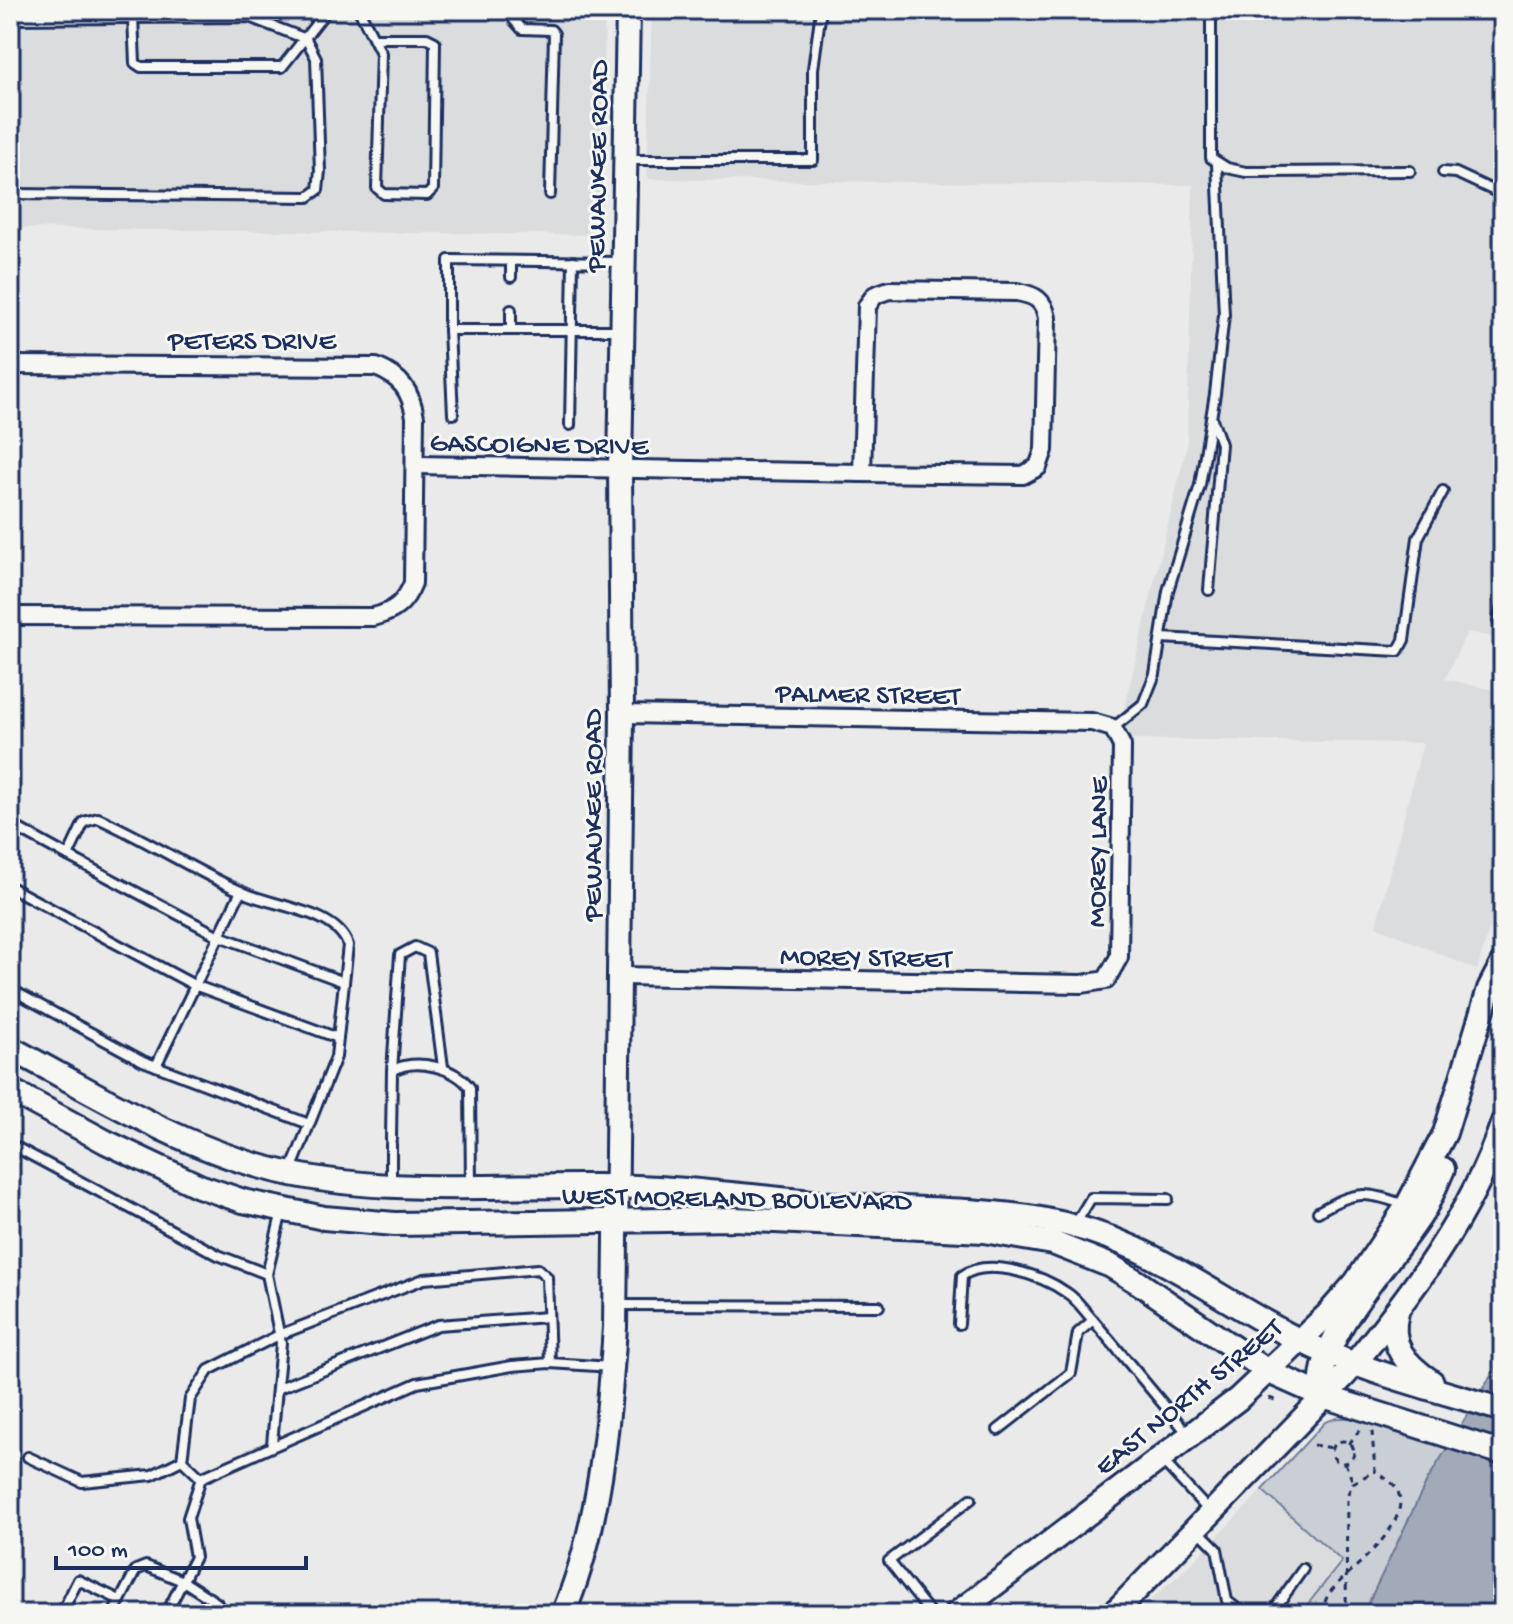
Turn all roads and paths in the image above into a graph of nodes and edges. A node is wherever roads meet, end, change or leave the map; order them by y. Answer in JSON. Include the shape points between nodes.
{"nodes":[{"id":1,"x":327,"y":10,"type":"edge"},
{"id":2,"x":359,"y":10,"type":"edge"},
{"id":3,"x":512,"y":10,"type":"edge"},
{"id":4,"x":628,"y":10,"type":"edge"},
{"id":5,"x":821,"y":10,"type":"edge"},
{"id":6,"x":1211,"y":10,"type":"edge"},
{"id":7,"x":133,"y":17,"type":"junction"},
{"id":8,"x":10,"y":19,"type":"edge"},
{"id":9,"x":375,"y":38,"type":"junction"},
{"id":10,"x":306,"y":39,"type":"junction"},
{"id":11,"x":626,"y":160,"type":"junction"},
{"id":12,"x":1217,"y":164,"type":"junction"},
{"id":13,"x":1410,"y":171,"type":"dead end"},
{"id":14,"x":1443,"y":172,"type":"dead end"},
{"id":15,"x":550,"y":194,"type":"dead end"},
{"id":16,"x":12,"y":195,"type":"edge"},
{"id":17,"x":1503,"y":195,"type":"edge"},
{"id":18,"x":511,"y":261,"type":"junction"},
{"id":19,"x":573,"y":261,"type":"junction"},
{"id":20,"x":624,"y":262,"type":"junction"},
{"id":21,"x":511,"y":277,"type":"dead end"},
{"id":22,"x":511,"y":310,"type":"dead end"},
{"id":23,"x":449,"y":330,"type":"junction"},
{"id":24,"x":511,"y":330,"type":"junction"},
{"id":25,"x":572,"y":330,"type":"junction"},
{"id":26,"x":623,"y":330,"type":"junction"},
{"id":27,"x":10,"y":365,"type":"edge"},
{"id":28,"x":453,"y":414,"type":"dead end"},
{"id":29,"x":1211,"y":418,"type":"junction"},
{"id":30,"x":570,"y":425,"type":"dead end"},
{"id":31,"x":415,"y":465,"type":"junction"},
{"id":32,"x":620,"y":469,"type":"junction"},
{"id":33,"x":862,"y":473,"type":"junction"},
{"id":34,"x":1443,"y":491,"type":"dead end"},
{"id":35,"x":1209,"y":590,"type":"dead end"},
{"id":36,"x":1503,"y":604,"type":"edge"},
{"id":37,"x":10,"y":616,"type":"edge"},
{"id":38,"x":1503,"y":629,"type":"edge"},
{"id":39,"x":1161,"y":638,"type":"junction"},
{"id":40,"x":622,"y":714,"type":"junction"},
{"id":41,"x":1113,"y":728,"type":"junction"},
{"id":42,"x":10,"y":824,"type":"edge"},
{"id":43,"x":68,"y":856,"type":"junction"},
{"id":44,"x":10,"y":887,"type":"edge"},
{"id":45,"x":241,"y":891,"type":"junction"},
{"id":46,"x":217,"y":935,"type":"junction"},
{"id":47,"x":1503,"y":962,"type":"edge"},
{"id":48,"x":620,"y":976,"type":"junction"},
{"id":49,"x":1111,"y":977,"type":"joint"},
{"id":50,"x":344,"y":982,"type":"junction"},
{"id":51,"x":194,"y":985,"type":"junction"},
{"id":52,"x":10,"y":989,"type":"edge"},
{"id":53,"x":338,"y":1038,"type":"junction"},
{"id":54,"x":10,"y":1048,"type":"edge"},
{"id":55,"x":156,"y":1066,"type":"junction"},
{"id":56,"x":443,"y":1067,"type":"junction"},
{"id":57,"x":392,"y":1071,"type":"junction"},
{"id":58,"x":1459,"y":1089,"type":"junction"},
{"id":59,"x":10,"y":1090,"type":"edge"},
{"id":60,"x":1503,"y":1122,"type":"edge"},
{"id":61,"x":309,"y":1124,"type":"junction"},
{"id":62,"x":10,"y":1144,"type":"edge"},
{"id":63,"x":289,"y":1173,"type":"junction"},
{"id":64,"x":391,"y":1184,"type":"junction"},
{"id":65,"x":481,"y":1185,"type":"junction"},
{"id":66,"x":617,"y":1186,"type":"junction"},
{"id":67,"x":1168,"y":1199,"type":"dead end"},
{"id":68,"x":1407,"y":1206,"type":"junction"},
{"id":69,"x":282,"y":1210,"type":"junction"},
{"id":70,"x":1318,"y":1212,"type":"dead end"},
{"id":71,"x":618,"y":1223,"type":"junction"},
{"id":72,"x":488,"y":1224,"type":"junction"},
{"id":73,"x":1075,"y":1226,"type":"junction"},
{"id":74,"x":267,"y":1274,"type":"junction"},
{"id":75,"x":616,"y":1305,"type":"junction"},
{"id":76,"x":879,"y":1306,"type":"dead end"},
{"id":77,"x":1398,"y":1309,"type":"junction"},
{"id":78,"x":548,"y":1317,"type":"junction"},
{"id":79,"x":1093,"y":1320,"type":"junction"},
{"id":80,"x":959,"y":1324,"type":"dead end"},
{"id":81,"x":279,"y":1335,"type":"junction"},
{"id":82,"x":1301,"y":1341,"type":"junction"},
{"id":83,"x":1324,"y":1360,"type":"junction"},
{"id":84,"x":550,"y":1363,"type":"junction"},
{"id":85,"x":613,"y":1367,"type":"junction"},
{"id":86,"x":1351,"y":1369,"type":"junction"},
{"id":87,"x":1269,"y":1372,"type":"junction"},
{"id":88,"x":279,"y":1388,"type":"junction"},
{"id":89,"x":1323,"y":1396,"type":"junction"},
{"id":90,"x":1265,"y":1397,"type":"dead end"},
{"id":91,"x":1448,"y":1400,"type":"junction"},
{"id":92,"x":1278,"y":1401,"type":"dead end"},
{"id":93,"x":1503,"y":1410,"type":"edge"},
{"id":94,"x":1362,"y":1425,"type":"dead end"},
{"id":95,"x":1503,"y":1426,"type":"edge"},
{"id":96,"x":1372,"y":1428,"type":"dead end"},
{"id":97,"x":998,"y":1430,"type":"dead end"},
{"id":98,"x":1190,"y":1436,"type":"junction"},
{"id":99,"x":272,"y":1444,"type":"junction"},
{"id":100,"x":1349,"y":1444,"type":"junction"},
{"id":101,"x":1313,"y":1445,"type":"dead end"},
{"id":102,"x":1333,"y":1448,"type":"junction"},
{"id":103,"x":1503,"y":1453,"type":"edge"},
{"id":104,"x":28,"y":1457,"type":"dead end"},
{"id":105,"x":1161,"y":1458,"type":"junction"},
{"id":106,"x":182,"y":1460,"type":"junction"},
{"id":107,"x":1345,"y":1463,"type":"junction"},
{"id":108,"x":1375,"y":1471,"type":"junction"},
{"id":109,"x":201,"y":1478,"type":"junction"},
{"id":110,"x":1353,"y":1483,"type":"junction"},
{"id":111,"x":971,"y":1499,"type":"dead end"},
{"id":112,"x":1204,"y":1521,"type":"junction"},
{"id":113,"x":1303,"y":1569,"type":"dead end"},
{"id":114,"x":1347,"y":1575,"type":"junction"},
{"id":115,"x":183,"y":1581,"type":"junction"},
{"id":116,"x":120,"y":1600,"type":"junction"},
{"id":117,"x":61,"y":1614,"type":"edge"},
{"id":118,"x":113,"y":1614,"type":"edge"},
{"id":119,"x":166,"y":1614,"type":"edge"},
{"id":120,"x":218,"y":1614,"type":"edge"},
{"id":121,"x":563,"y":1614,"type":"edge"},
{"id":122,"x":931,"y":1614,"type":"edge"},
{"id":123,"x":956,"y":1614,"type":"edge"},
{"id":124,"x":1113,"y":1614,"type":"edge"},
{"id":125,"x":1244,"y":1614,"type":"edge"},
{"id":126,"x":1271,"y":1614,"type":"edge"},
{"id":127,"x":1322,"y":1614,"type":"edge"},
{"id":128,"x":1346,"y":1614,"type":"edge"}],
"edges":[{"from":1,"to":10,"type":"lane"},
{"from":2,"to":9,"type":"lane"},
{"from":3,"to":15,"type":"lane","via":[[522,29],[554,34]]},
{"from":4,"to":11,"type":"main road","name":"PEWAUKEE ROAD"},
{"from":5,"to":11,"type":"lane","via":[[813,69],[813,160]]},
{"from":6,"to":12,"type":"lane","via":[[1209,114],[1211,158]]},
{"from":7,"to":8,"type":"lane"},
{"from":7,"to":10,"type":"lane","via":[[249,17]]},
{"from":7,"to":10,"type":"lane","via":[[135,63],[141,67],[282,67]]},
{"from":9,"to":9,"type":"lane","via":[[381,53],[377,188],[384,194],[427,195],[433,189],[435,42]]},
{"from":10,"to":16,"type":"lane","via":[[316,58],[320,171],[318,190],[308,197]]},
{"from":11,"to":20,"type":"main road","name":"PEWAUKEE ROAD"},
{"from":12,"to":13,"type":"lane","via":[[1246,172]]},
{"from":12,"to":29,"type":"lane","via":[[1224,315]]},
{"from":14,"to":17,"type":"lane"},
{"from":18,"to":19,"type":"lane"},
{"from":18,"to":21,"type":"lane"},
{"from":18,"to":23,"type":"lane","via":[[449,260]]},
{"from":19,"to":20,"type":"lane"},
{"from":19,"to":25,"type":"lane"},
{"from":20,"to":26,"type":"main road","name":"PEWAUKEE ROAD"},
{"from":22,"to":24,"type":"lane"},
{"from":23,"to":24,"type":"lane"},
{"from":23,"to":28,"type":"lane"},
{"from":24,"to":25,"type":"lane"},
{"from":25,"to":26,"type":"lane"},
{"from":25,"to":30,"type":"lane"},
{"from":26,"to":32,"type":"main road","name":"PEWAUKEE ROAD"},
{"from":27,"to":31,"type":"street","name":"PETERS DRIVE","via":[[376,367],[396,377],[412,398]]},
{"from":29,"to":35,"type":"lane","via":[[1221,444]]},
{"from":29,"to":39,"type":"lane","via":[[1200,485],[1168,591]]},
{"from":31,"to":32,"type":"street","name":"GASCOIGNE DRIVE"},
{"from":31,"to":37,"type":"street","name":"GASCOIGNE DRIVE","via":[[413,583],[389,613]]},
{"from":32,"to":33,"type":"street","name":"GASCOIGNE DRIVE"},
{"from":32,"to":40,"type":"main road","name":"PEWAUKEE ROAD"},
{"from":33,"to":33,"type":"street","name":"GASCOIGNE DRIVE","via":[[865,317],[875,295],[889,290],[1017,292],[1042,302],[1047,347],[1044,450],[1038,467],[1023,475]]},
{"from":34,"to":39,"type":"lane","via":[[1418,538],[1398,651]]},
{"from":36,"to":38,"type":"lane","via":[[1498,621]]},
{"from":39,"to":41,"type":"lane","via":[[1143,704]]},
{"from":40,"to":41,"type":"street","name":"PALMER STREET","via":[[1092,722]]},
{"from":40,"to":48,"type":"main road","name":"PEWAUKEE ROAD"},
{"from":41,"to":49,"type":"street","name":"MOREY LANE","via":[[1122,746],[1119,957]]},
{"from":42,"to":43,"type":"lane"},
{"from":43,"to":45,"type":"lane","via":[[84,822],[98,818]]},
{"from":43,"to":46,"type":"lane"},
{"from":44,"to":51,"type":"lane"},
{"from":45,"to":46,"type":"lane"},
{"from":45,"to":50,"type":"lane","via":[[338,927],[348,945]]},
{"from":46,"to":50,"type":"lane"},
{"from":46,"to":51,"type":"lane"},
{"from":47,"to":58,"type":"main road","name":"EAST NORTH STREET","via":[[1489,989]]},
{"from":48,"to":49,"type":"street","name":"MOREY STREET","via":[[1082,984]]},
{"from":48,"to":66,"type":"main road","name":"PEWAUKEE ROAD"},
{"from":50,"to":53,"type":"lane"},
{"from":51,"to":53,"type":"lane"},
{"from":51,"to":55,"type":"lane"},
{"from":52,"to":55,"type":"lane"},
{"from":53,"to":61,"type":"lane","via":[[336,1057]]},
{"from":54,"to":63,"type":"main road","name":"WEST MORELAND BOULEVARD","via":[[169,1132]]},
{"from":55,"to":61,"type":"lane"},
{"from":56,"to":57,"type":"lane"},
{"from":56,"to":57,"type":"lane","via":[[428,953],[415,947],[400,955]]},
{"from":56,"to":65,"type":"lane","via":[[470,1088]]},
{"from":57,"to":64,"type":"lane"},
{"from":58,"to":68,"type":"main road","name":"EAST NORTH STREET","via":[[1445,1133]]},
{"from":58,"to":83,"type":"main road","via":[[1454,1146],[1423,1212]]},
{"from":59,"to":69,"type":"main road","name":"WEST MORELAND BOULEVARD","via":[[173,1175]]},
{"from":60,"to":77,"type":"main road","via":[[1461,1215]]},
{"from":61,"to":63,"type":"lane"},
{"from":62,"to":74,"type":"lane","via":[[218,1255]]},
{"from":63,"to":64,"type":"main road","name":"WEST MORELAND BOULEVARD"},
{"from":63,"to":69,"type":"main road"},
{"from":64,"to":65,"type":"main road","name":"WEST MORELAND BOULEVARD"},
{"from":65,"to":66,"type":"main road","name":"WEST MORELAND BOULEVARD"},
{"from":65,"to":72,"type":"main road"},
{"from":66,"to":71,"type":"main road","name":"PEWAUKEE ROAD"},
{"from":66,"to":73,"type":"main road","name":"WEST MORELAND BOULEVARD","via":[[1013,1215]]},
{"from":67,"to":73,"type":"lane","via":[[1091,1198]]},
{"from":68,"to":70,"type":"lane","via":[[1361,1194]]},
{"from":68,"to":82,"type":"main road","name":"EAST NORTH STREET","via":[[1356,1282]]},
{"from":69,"to":72,"type":"main road","name":"WEST MORELAND BOULEVARD","via":[[361,1222]]},
{"from":69,"to":74,"type":"lane"},
{"from":71,"to":72,"type":"main road","name":"WEST MORELAND BOULEVARD"},
{"from":71,"to":75,"type":"main road","name":"PEWAUKEE ROAD"},
{"from":71,"to":87,"type":"main road","name":"WEST MORELAND BOULEVARD","via":[[734,1219],[1024,1236],[1111,1266]]},
{"from":73,"to":82,"type":"main road","name":"WEST MORELAND BOULEVARD","via":[[1166,1261]]},
{"from":74,"to":81,"type":"lane"},
{"from":75,"to":76,"type":"lane"},
{"from":75,"to":85,"type":"main road","name":"PEWAUKEE ROAD"},
{"from":77,"to":86,"type":"main road"},
{"from":77,"to":91,"type":"main road","via":[[1393,1337],[1397,1349]]},
{"from":78,"to":81,"type":"lane","via":[[547,1277],[538,1269],[424,1279]]},
{"from":78,"to":84,"type":"lane"},
{"from":78,"to":88,"type":"lane","via":[[438,1325]]},
{"from":79,"to":80,"type":"lane","via":[[1057,1288],[996,1267],[974,1267],[962,1276]]},
{"from":79,"to":97,"type":"lane","via":[[1078,1333],[1071,1373]]},
{"from":79,"to":98,"type":"lane"},
{"from":81,"to":88,"type":"lane"},
{"from":81,"to":106,"type":"lane","via":[[209,1370],[190,1399]]},
{"from":82,"to":83,"type":"main road","name":"WEST MORELAND BOULEVARD"},
{"from":82,"to":87,"type":"main road","name":"EAST NORTH STREET"},
{"from":83,"to":86,"type":"main road","name":"WEST MORELAND BOULEVARD"},
{"from":83,"to":87,"type":"main road"},
{"from":83,"to":89,"type":"main road"},
{"from":84,"to":85,"type":"lane"},
{"from":84,"to":99,"type":"lane","via":[[417,1383],[317,1430]]},
{"from":85,"to":121,"type":"main road","name":"PEWAUKEE ROAD","via":[[597,1487]]},
{"from":86,"to":89,"type":"main road"},
{"from":86,"to":91,"type":"main road","name":"WEST MORELAND BOULEVARD"},
{"from":87,"to":89,"type":"main road","name":"WEST MORELAND BOULEVARD"},
{"from":87,"to":98,"type":"main road","name":"EAST NORTH STREET"},
{"from":88,"to":99,"type":"lane"},
{"from":89,"to":103,"type":"main road","name":"WEST MORELAND BOULEVARD"},
{"from":89,"to":112,"type":"main road"},
{"from":90,"to":92,"type":"path"},
{"from":91,"to":93,"type":"main road"},
{"from":91,"to":95,"type":"main road"},
{"from":94,"to":100,"type":"path"},
{"from":96,"to":108,"type":"path"},
{"from":98,"to":105,"type":"main road","name":"EAST NORTH STREET"},
{"from":99,"to":109,"type":"lane"},
{"from":100,"to":102,"type":"path","via":[[1340,1442]]},
{"from":100,"to":107,"type":"path","via":[[1353,1455]]},
{"from":101,"to":102,"type":"path"},
{"from":102,"to":107,"type":"path","via":[[1333,1458]]},
{"from":104,"to":106,"type":"lane","via":[[82,1482],[152,1475]]},
{"from":105,"to":112,"type":"lane"},
{"from":105,"to":123,"type":"main road","name":"EAST NORTH STREET"},
{"from":106,"to":109,"type":"lane"},
{"from":107,"to":110,"type":"path"},
{"from":108,"to":110,"type":"path"},
{"from":108,"to":114,"type":"path","via":[[1395,1487],[1395,1517],[1368,1557]]},
{"from":109,"to":115,"type":"lane","via":[[188,1518],[195,1557]]},
{"from":110,"to":114,"type":"path","via":[[1345,1507]]},
{"from":111,"to":122,"type":"lane","via":[[889,1561]]},
{"from":112,"to":124,"type":"main road"},
{"from":112,"to":125,"type":"lane","via":[[1217,1549],[1227,1601]]},
{"from":113,"to":126,"type":"lane"},
{"from":114,"to":127,"type":"path","via":[[1326,1598]]},
{"from":114,"to":128,"type":"path"},
{"from":115,"to":116,"type":"lane","via":[[146,1566],[136,1570]]},
{"from":115,"to":119,"type":"lane"},
{"from":115,"to":120,"type":"lane","via":[[217,1603]]},
{"from":116,"to":117,"type":"lane","via":[[78,1580]]},
{"from":116,"to":118,"type":"lane"}]}
